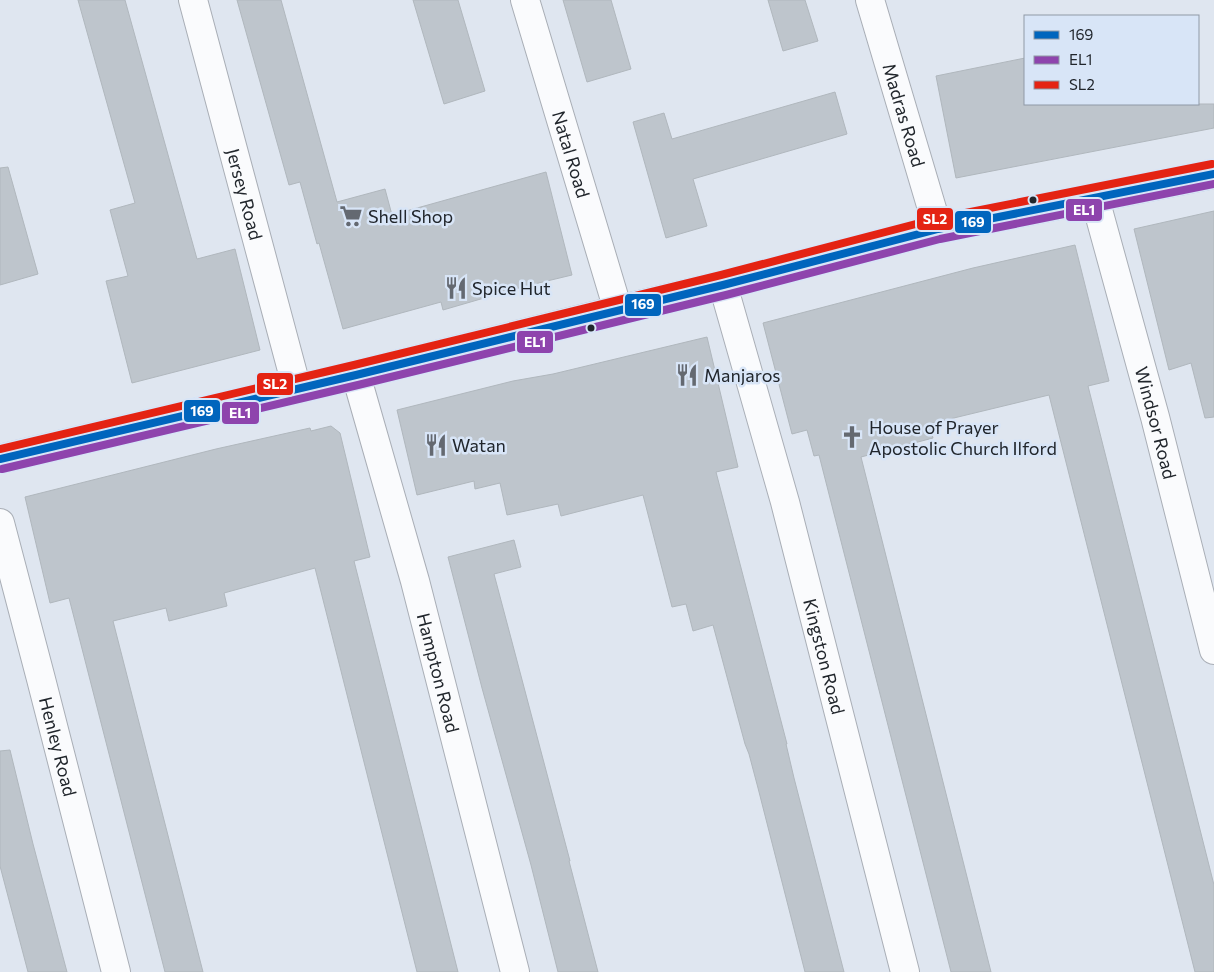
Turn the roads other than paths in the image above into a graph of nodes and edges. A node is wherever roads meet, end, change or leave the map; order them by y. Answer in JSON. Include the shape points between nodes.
{"nodes":[{"id":1,"x":193,"y":0,"type":"edge"},
{"id":2,"x":525,"y":0,"type":"edge"},
{"id":3,"x":870,"y":0,"type":"edge"},
{"id":4,"x":1214,"y":174,"type":"edge"},
{"id":5,"x":1095,"y":199,"type":"junction"},
{"id":6,"x":938,"y":229,"type":"junction"},
{"id":7,"x":723,"y":285,"type":"junction"},
{"id":8,"x":618,"y":310,"type":"junction"},
{"id":9,"x":356,"y":375,"type":"junction"},
{"id":10,"x":297,"y":389,"type":"junction"},
{"id":11,"x":1,"y":456,"type":"edge"},
{"id":12,"x":0,"y":523,"type":"edge"},
{"id":13,"x":1214,"y":650,"type":"edge"},
{"id":14,"x":116,"y":972,"type":"edge"},
{"id":15,"x":515,"y":972,"type":"edge"},
{"id":16,"x":905,"y":972,"type":"edge"}],
"edges":[{"from":1,"to":10,"type":"street","name":"Jersey Road"},
{"from":2,"to":8,"type":"street","name":"Natal Road"},
{"from":3,"to":6,"type":"street","name":"Madras Road"},
{"from":4,"to":5,"type":"street"},
{"from":5,"to":6,"type":"street"},
{"from":5,"to":13,"type":"street","name":"Windsor Road"},
{"from":6,"to":7,"type":"street"},
{"from":7,"to":8,"type":"street"},
{"from":7,"to":16,"type":"street","name":"Kingston Road","via":[[785,502]]},
{"from":8,"to":9,"type":"street"},
{"from":9,"to":10,"type":"street"},
{"from":9,"to":15,"type":"street","name":"Hampton Road","via":[[415,581]]},
{"from":10,"to":11,"type":"street"},
{"from":12,"to":14,"type":"street","name":"Henley Road"}]}
